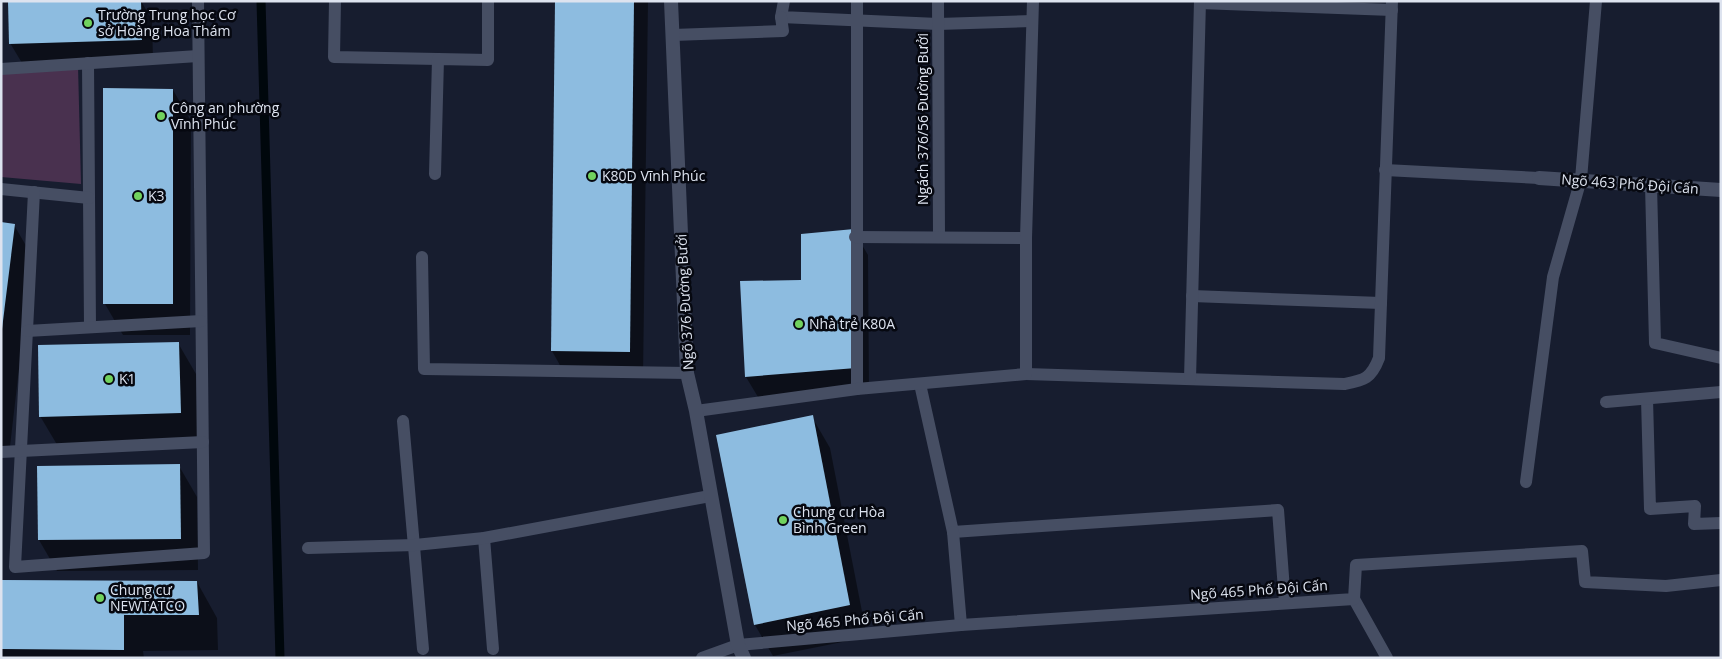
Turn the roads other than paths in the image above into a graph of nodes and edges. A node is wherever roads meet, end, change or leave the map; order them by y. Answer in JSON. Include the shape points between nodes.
{"nodes":[{"id":1,"x":198,"y":1,"type":"edge"},
{"id":2,"x":335,"y":1,"type":"edge"},
{"id":3,"x":488,"y":1,"type":"edge"},
{"id":4,"x":672,"y":1,"type":"edge"},
{"id":5,"x":784,"y":1,"type":"edge"},
{"id":6,"x":856,"y":1,"type":"edge"},
{"id":7,"x":938,"y":1,"type":"edge"},
{"id":8,"x":1033,"y":1,"type":"edge"},
{"id":9,"x":1596,"y":1,"type":"edge"},
{"id":10,"x":1200,"y":2,"type":"edge"},
{"id":11,"x":1392,"y":5,"type":"edge"},
{"id":12,"x":781,"y":17,"type":"junction"},
{"id":13,"x":856,"y":19,"type":"junction"},
{"id":14,"x":1032,"y":22,"type":"junction"},
{"id":15,"x":938,"y":24,"type":"junction"},
{"id":16,"x":672,"y":35,"type":"junction"},
{"id":17,"x":198,"y":56,"type":"junction"},
{"id":18,"x":438,"y":59,"type":"junction"},
{"id":19,"x":88,"y":63,"type":"junction"},
{"id":20,"x":1,"y":68,"type":"edge"},
{"id":21,"x":1385,"y":170,"type":"junction"},
{"id":22,"x":436,"y":174,"type":"dead end"},
{"id":23,"x":1539,"y":178,"type":"joint"},
{"id":24,"x":1581,"y":179,"type":"junction"},
{"id":25,"x":1651,"y":185,"type":"junction"},
{"id":26,"x":1,"y":189,"type":"edge"},
{"id":27,"x":1721,"y":190,"type":"edge"},
{"id":28,"x":34,"y":192,"type":"junction"},
{"id":29,"x":89,"y":198,"type":"junction"},
{"id":30,"x":855,"y":237,"type":"junction"},
{"id":31,"x":939,"y":237,"type":"junction"},
{"id":32,"x":1026,"y":238,"type":"junction"},
{"id":33,"x":422,"y":257,"type":"dead end"},
{"id":34,"x":1192,"y":296,"type":"junction"},
{"id":35,"x":1380,"y":303,"type":"junction"},
{"id":36,"x":202,"y":320,"type":"junction"},
{"id":37,"x":90,"y":327,"type":"junction"},
{"id":38,"x":27,"y":331,"type":"junction"},
{"id":39,"x":1721,"y":358,"type":"edge"},
{"id":40,"x":687,"y":373,"type":"junction"},
{"id":41,"x":1026,"y":374,"type":"junction"},
{"id":42,"x":1190,"y":379,"type":"junction"},
{"id":43,"x":920,"y":384,"type":"junction"},
{"id":44,"x":857,"y":388,"type":"junction"},
{"id":45,"x":1721,"y":392,"type":"edge"},
{"id":46,"x":1647,"y":399,"type":"junction"},
{"id":47,"x":1606,"y":402,"type":"dead end"},
{"id":48,"x":696,"y":411,"type":"junction"},
{"id":49,"x":403,"y":421,"type":"dead end"},
{"id":50,"x":203,"y":442,"type":"junction"},
{"id":51,"x":21,"y":451,"type":"junction"},
{"id":52,"x":1,"y":452,"type":"edge"},
{"id":53,"x":1526,"y":482,"type":"dead end"},
{"id":54,"x":710,"y":496,"type":"junction"},
{"id":55,"x":1721,"y":523,"type":"edge"},
{"id":56,"x":953,"y":532,"type":"junction"},
{"id":57,"x":484,"y":538,"type":"junction"},
{"id":58,"x":415,"y":545,"type":"junction"},
{"id":59,"x":308,"y":548,"type":"dead end"},
{"id":60,"x":1721,"y":580,"type":"edge"},
{"id":61,"x":1354,"y":599,"type":"junction"},
{"id":62,"x":1285,"y":603,"type":"junction"},
{"id":63,"x":961,"y":625,"type":"junction"},
{"id":64,"x":738,"y":645,"type":"junction"},
{"id":65,"x":423,"y":649,"type":"dead end"},
{"id":66,"x":492,"y":649,"type":"dead end"},
{"id":67,"x":702,"y":658,"type":"edge"},
{"id":68,"x":744,"y":658,"type":"edge"},
{"id":69,"x":1387,"y":658,"type":"edge"}],
"edges":[{"from":1,"to":17,"type":"lane"},
{"from":2,"to":18,"type":"lane","via":[[334,57]]},
{"from":3,"to":18,"type":"lane","via":[[488,60]]},
{"from":4,"to":16,"type":"street","name":"Ngõ 376 Đường Bưởi"},
{"from":5,"to":12,"type":"lane"},
{"from":6,"to":13,"type":"lane"},
{"from":7,"to":15,"type":"lane","name":"Ngách 376/56 Đường Bưởi"},
{"from":8,"to":14,"type":"lane"},
{"from":9,"to":24,"type":"lane"},
{"from":10,"to":11,"type":"lane"},
{"from":10,"to":34,"type":"lane"},
{"from":11,"to":21,"type":"lane"},
{"from":12,"to":13,"type":"lane"},
{"from":12,"to":16,"type":"lane","via":[[782,31]]},
{"from":13,"to":15,"type":"lane"},
{"from":13,"to":30,"type":"lane"},
{"from":14,"to":15,"type":"lane"},
{"from":14,"to":32,"type":"lane"},
{"from":15,"to":31,"type":"lane","name":"Ngách 376/56 Đường Bưởi"},
{"from":16,"to":40,"type":"street","name":"Ngõ 376 Đường Bưởi"},
{"from":17,"to":19,"type":"lane"},
{"from":17,"to":36,"type":"lane"},
{"from":18,"to":22,"type":"lane"},
{"from":19,"to":20,"type":"lane"},
{"from":19,"to":29,"type":"lane"},
{"from":21,"to":23,"type":"lane"},
{"from":21,"to":35,"type":"lane"},
{"from":23,"to":24,"type":"street","name":"Ngõ 463 Phố Đội Cấn"},
{"from":24,"to":25,"type":"street","name":"Ngõ 463 Phố Đội Cấn"},
{"from":24,"to":53,"type":"lane","via":[[1553,277]]},
{"from":25,"to":27,"type":"street","name":"Ngõ 463 Phố Đội Cấn"},
{"from":25,"to":39,"type":"lane","via":[[1655,343]]},
{"from":26,"to":28,"type":"lane"},
{"from":28,"to":29,"type":"lane"},
{"from":28,"to":38,"type":"lane"},
{"from":29,"to":37,"type":"lane"},
{"from":30,"to":31,"type":"lane"},
{"from":30,"to":44,"type":"lane"},
{"from":31,"to":32,"type":"lane"},
{"from":32,"to":41,"type":"lane"},
{"from":33,"to":40,"type":"lane","via":[[424,369]]},
{"from":34,"to":35,"type":"lane"},
{"from":34,"to":42,"type":"lane"},
{"from":35,"to":42,"type":"lane","via":[[1379,358],[1373,372],[1362,380],[1344,384]]},
{"from":36,"to":37,"type":"lane"},
{"from":36,"to":50,"type":"lane"},
{"from":37,"to":38,"type":"lane"},
{"from":38,"to":51,"type":"lane"},
{"from":40,"to":48,"type":"street","name":"Ngõ 376 Đường Bưởi"},
{"from":41,"to":42,"type":"lane"},
{"from":41,"to":43,"type":"lane"},
{"from":43,"to":44,"type":"lane"},
{"from":43,"to":56,"type":"lane"},
{"from":44,"to":48,"type":"lane"},
{"from":45,"to":46,"type":"lane"},
{"from":46,"to":47,"type":"lane"},
{"from":46,"to":55,"type":"lane","via":[[1650,509],[1695,506],[1694,524]]},
{"from":48,"to":54,"type":"street","name":"Ngõ 376 Đường Bưởi"},
{"from":49,"to":58,"type":"lane"},
{"from":50,"to":51,"type":"lane"},
{"from":50,"to":51,"type":"lane","via":[[204,553],[14,567]]},
{"from":51,"to":52,"type":"lane"},
{"from":54,"to":57,"type":"lane"},
{"from":54,"to":64,"type":"street","name":"Ngõ 376 Đường Bưởi"},
{"from":56,"to":62,"type":"lane","via":[[1278,510]]},
{"from":56,"to":63,"type":"lane"},
{"from":57,"to":58,"type":"lane"},
{"from":57,"to":66,"type":"lane"},
{"from":58,"to":59,"type":"lane"},
{"from":58,"to":65,"type":"lane"},
{"from":60,"to":61,"type":"lane","via":[[1666,586],[1584,582],[1582,551],[1356,565]]},
{"from":61,"to":62,"type":"lane","name":"Ngõ 465 Phố Đội Cấn"},
{"from":61,"to":69,"type":"lane"},
{"from":62,"to":63,"type":"lane","name":"Ngõ 465 Phố Đội Cấn"},
{"from":63,"to":64,"type":"lane","name":"Ngõ 465 Phố Đội Cấn"},
{"from":64,"to":67,"type":"lane","name":"Ngõ 465 Phố Đội Cấn"},
{"from":64,"to":68,"type":"street","name":"Ngõ 376 Đường Bưởi"}]}
